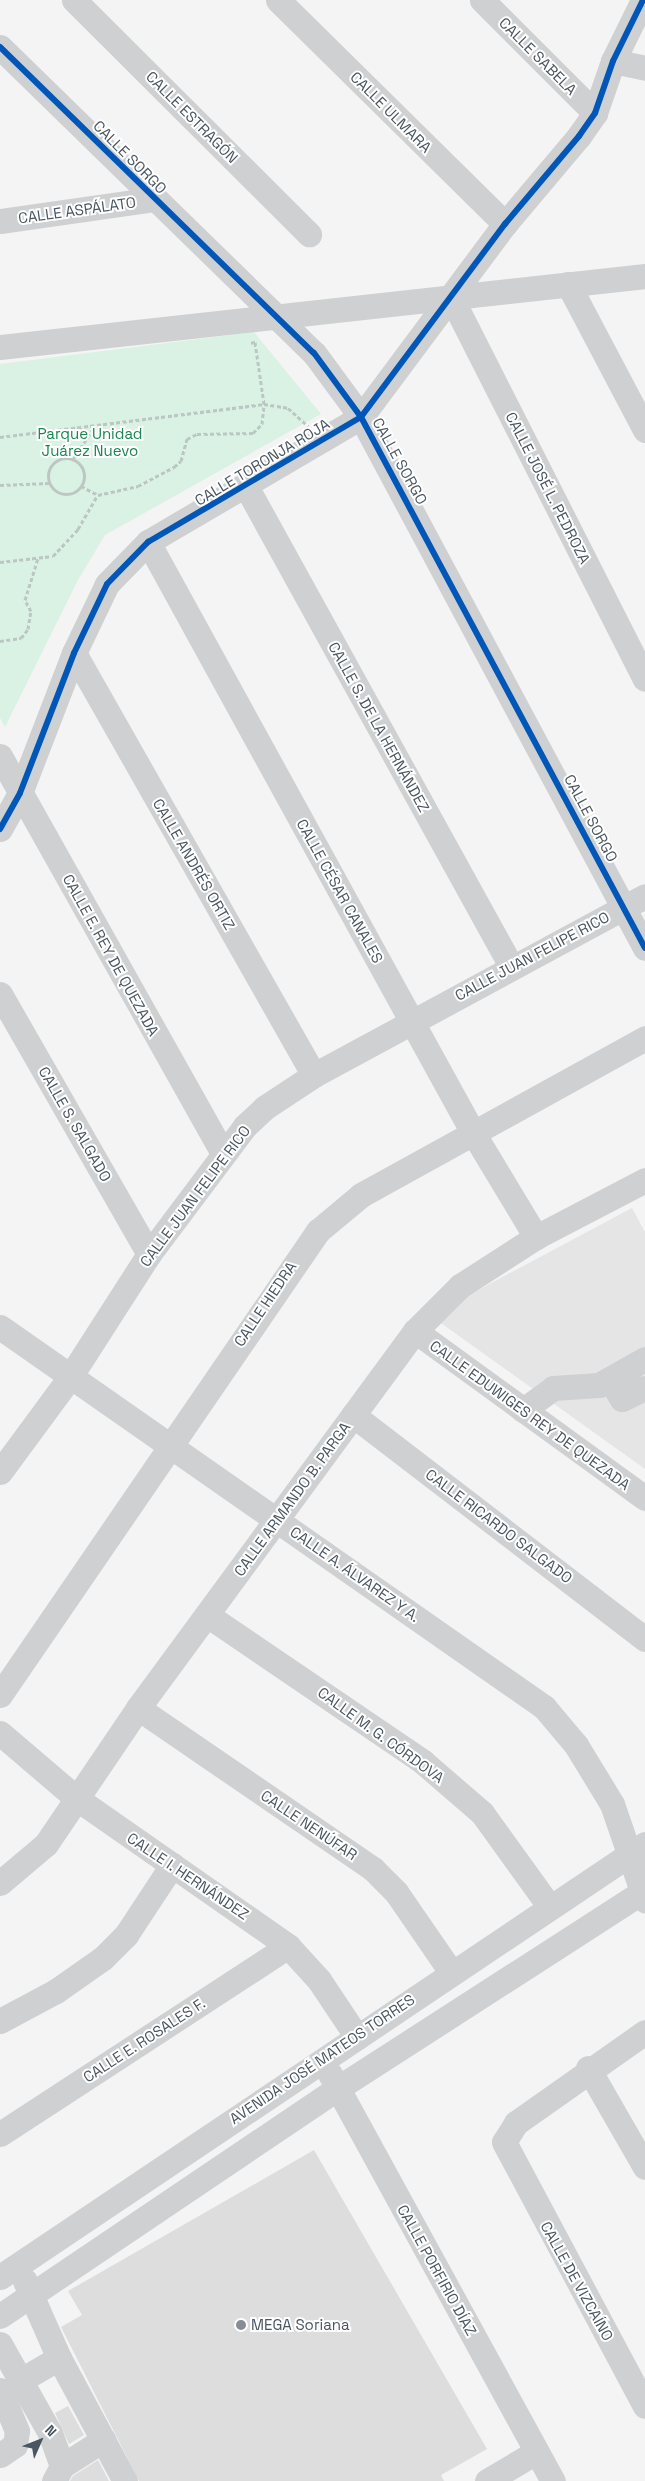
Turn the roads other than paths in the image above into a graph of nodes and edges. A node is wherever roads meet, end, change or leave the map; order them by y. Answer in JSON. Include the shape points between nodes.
{"nodes":[{"id":1,"x":74,"y":0,"type":"edge"},
{"id":2,"x":278,"y":0,"type":"edge"},
{"id":3,"x":482,"y":0,"type":"edge"},
{"id":4,"x":643,"y":0,"type":"edge"},
{"id":5,"x":0,"y":47,"type":"edge"},
{"id":6,"x":613,"y":61,"type":"junction"},
{"id":7,"x":645,"y":68,"type":"edge"},
{"id":8,"x":595,"y":113,"type":"junction"},
{"id":9,"x":155,"y":200,"type":"junction"},
{"id":10,"x":0,"y":221,"type":"edge"},
{"id":11,"x":505,"y":224,"type":"junction"},
{"id":12,"x":309,"y":234,"type":"dead end"},
{"id":13,"x":645,"y":276,"type":"edge"},
{"id":14,"x":568,"y":284,"type":"junction"},
{"id":15,"x":451,"y":297,"type":"junction"},
{"id":16,"x":275,"y":316,"type":"junction"},
{"id":17,"x":0,"y":347,"type":"edge"},
{"id":18,"x":361,"y":417,"type":"junction"},
{"id":19,"x":645,"y":430,"type":"edge"},
{"id":20,"x":247,"y":488,"type":"junction"},
{"id":21,"x":148,"y":542,"type":"junction"},
{"id":22,"x":74,"y":653,"type":"junction"},
{"id":23,"x":645,"y":679,"type":"edge"},
{"id":24,"x":0,"y":756,"type":"edge"},
{"id":25,"x":12,"y":788,"type":"edge"},
{"id":26,"x":0,"y":829,"type":"edge"},
{"id":27,"x":634,"y":902,"type":"edge"},
{"id":28,"x":645,"y":948,"type":"edge"},
{"id":29,"x":511,"y":966,"type":"junction"},
{"id":30,"x":0,"y":994,"type":"edge"},
{"id":31,"x":412,"y":1021,"type":"junction"},
{"id":32,"x":645,"y":1038,"type":"edge"},
{"id":33,"x":314,"y":1075,"type":"junction"},
{"id":34,"x":472,"y":1131,"type":"junction"},
{"id":35,"x":223,"y":1154,"type":"junction"},
{"id":36,"x":643,"y":1186,"type":"edge"},
{"id":37,"x":536,"y":1237,"type":"junction"},
{"id":38,"x":149,"y":1254,"type":"junction"},
{"id":39,"x":0,"y":1327,"type":"edge"},
{"id":40,"x":415,"y":1331,"type":"junction"},
{"id":41,"x":645,"y":1359,"type":"edge"},
{"id":42,"x":70,"y":1377,"type":"junction"},
{"id":43,"x":611,"y":1381,"type":"junction"},
{"id":44,"x":645,"y":1388,"type":"edge"},
{"id":45,"x":523,"y":1410,"type":"junction"},
{"id":46,"x":353,"y":1415,"type":"junction"},
{"id":47,"x":169,"y":1445,"type":"junction"},
{"id":48,"x":0,"y":1472,"type":"edge"},
{"id":49,"x":645,"y":1498,"type":"edge"},
{"id":50,"x":277,"y":1519,"type":"junction"},
{"id":51,"x":207,"y":1615,"type":"junction"},
{"id":52,"x":645,"y":1639,"type":"edge"},
{"id":53,"x":0,"y":1695,"type":"edge"},
{"id":54,"x":138,"y":1708,"type":"junction"},
{"id":55,"x":0,"y":1733,"type":"edge"},
{"id":56,"x":76,"y":1798,"type":"junction"},
{"id":57,"x":638,"y":1849,"type":"edge"},
{"id":58,"x":172,"y":1865,"type":"junction"},
{"id":59,"x":0,"y":1883,"type":"edge"},
{"id":60,"x":644,"y":1894,"type":"edge"},
{"id":61,"x":549,"y":1906,"type":"junction"},
{"id":62,"x":288,"y":1946,"type":"junction"},
{"id":63,"x":451,"y":1972,"type":"junction"},
{"id":64,"x":0,"y":2021,"type":"edge"},
{"id":65,"x":645,"y":2032,"type":"edge"},
{"id":66,"x":356,"y":2037,"type":"junction"},
{"id":67,"x":322,"y":2059,"type":"junction"},
{"id":68,"x":588,"y":2068,"type":"junction"},
{"id":69,"x":338,"y":2088,"type":"junction"},
{"id":70,"x":0,"y":2134,"type":"edge"},
{"id":71,"x":645,"y":2167,"type":"edge"},
{"id":72,"x":9,"y":2271,"type":"edge"},
{"id":73,"x":31,"y":2295,"type":"junction"},
{"id":74,"x":0,"y":2316,"type":"edge"},
{"id":75,"x":0,"y":2344,"type":"edge"},
{"id":76,"x":59,"y":2358,"type":"junction"},
{"id":77,"x":10,"y":2385,"type":"edge"},
{"id":78,"x":645,"y":2406,"type":"edge"},
{"id":79,"x":103,"y":2440,"type":"junction"},
{"id":80,"x":536,"y":2452,"type":"junction"},
{"id":81,"x":0,"y":2455,"type":"edge"},
{"id":82,"x":58,"y":2473,"type":"edge"},
{"id":83,"x":120,"y":2478,"type":"edge"},
{"id":84,"x":487,"y":2481,"type":"edge"},
{"id":85,"x":553,"y":2481,"type":"edge"}],
"edges":[{"from":1,"to":12,"type":"street","name":"CALLE ESTRAGÓN"},
{"from":2,"to":11,"type":"street","name":"CALLE ULMARA"},
{"from":3,"to":8,"type":"street","name":"CALLE SABELA"},
{"from":4,"to":6,"type":"street","name":"CALLE TORONJA ROJA"},
{"from":5,"to":9,"type":"street","name":"CALLE SORGO"},
{"from":6,"to":7,"type":"street"},
{"from":6,"to":8,"type":"street","name":"CALLE TORONJA ROJA"},
{"from":8,"to":11,"type":"street","name":"CALLE TORONJA ROJA"},
{"from":9,"to":10,"type":"street","name":"CALLE ASPÁLATO"},
{"from":9,"to":16,"type":"street","name":"CALLE SORGO"},
{"from":11,"to":15,"type":"street","name":"CALLE TORONJA ROJA"},
{"from":13,"to":14,"type":"street"},
{"from":14,"to":15,"type":"street"},
{"from":14,"to":19,"type":"street"},
{"from":15,"to":16,"type":"street"},
{"from":15,"to":18,"type":"street","name":"CALLE TORONJA ROJA"},
{"from":15,"to":23,"type":"street","name":"CALLE JOSÉ L. PEDROZA"},
{"from":16,"to":17,"type":"street"},
{"from":16,"to":18,"type":"street","name":"CALLE SORGO","via":[[314,353]]},
{"from":18,"to":20,"type":"street","name":"CALLE TORONJA ROJA"},
{"from":18,"to":27,"type":"street","name":"CALLE SORGO"},
{"from":20,"to":21,"type":"street","name":"CALLE TORONJA ROJA"},
{"from":20,"to":29,"type":"street","name":"CALLE S. DE LA HERNÁNDEZ"},
{"from":21,"to":22,"type":"street","name":"CALLE TORONJA ROJA","via":[[107,584]]},
{"from":21,"to":31,"type":"street","name":"CALLE CÉSAR CANALES"},
{"from":22,"to":25,"type":"street","name":"CALLE TORONJA ROJA"},
{"from":22,"to":33,"type":"street","name":"CALLE ANDRÉS ORTIZ"},
{"from":24,"to":25,"type":"street","name":"CALLE E. REY DE QUEZADA"},
{"from":25,"to":26,"type":"street","name":"CALLE TORONJA ROJA"},
{"from":25,"to":35,"type":"street","name":"CALLE E. REY DE QUEZADA"},
{"from":27,"to":28,"type":"street","name":"CALLE SORGO"},
{"from":27,"to":29,"type":"street","name":"CALLE JUAN FELIPE RICO"},
{"from":29,"to":31,"type":"street","name":"CALLE JUAN FELIPE RICO"},
{"from":30,"to":38,"type":"street","name":"CALLE S. SALGADO"},
{"from":31,"to":33,"type":"street","name":"CALLE JUAN FELIPE RICO"},
{"from":31,"to":34,"type":"street","name":"CALLE CÉSAR CANALES"},
{"from":32,"to":34,"type":"street","name":"CALLE HIEDRA"},
{"from":33,"to":35,"type":"street","name":"CALLE JUAN FELIPE RICO","via":[[264,1108]]},
{"from":34,"to":37,"type":"street","name":"CALLE CÉSAR CANALES"},
{"from":34,"to":47,"type":"street","name":"CALLE HIEDRA","via":[[361,1195],[318,1231]]},
{"from":35,"to":38,"type":"street","name":"CALLE JUAN FELIPE RICO"},
{"from":36,"to":37,"type":"street","name":"CALLE ARMANDO B. PARGA"},
{"from":37,"to":40,"type":"street","name":"CALLE ARMANDO B. PARGA","via":[[460,1286]]},
{"from":38,"to":42,"type":"street","name":"CALLE JUAN FELIPE RICO"},
{"from":39,"to":42,"type":"street","name":"CALLE A. ÁLVAREZ Y A."},
{"from":40,"to":45,"type":"street","name":"CALLE EDUWIGES REY DE QUEZADA"},
{"from":40,"to":46,"type":"street","name":"CALLE ARMANDO B. PARGA"},
{"from":41,"to":43,"type":"street"},
{"from":42,"to":47,"type":"street","name":"CALLE A. ÁLVAREZ Y A."},
{"from":42,"to":48,"type":"street","name":"CALLE JUAN FELIPE RICO"},
{"from":43,"to":44,"type":"street","via":[[622,1399]]},
{"from":43,"to":45,"type":"street","via":[[553,1388]]},
{"from":45,"to":49,"type":"street","name":"CALLE EDUWIGES REY DE QUEZADA"},
{"from":46,"to":50,"type":"street","name":"CALLE ARMANDO B. PARGA"},
{"from":46,"to":52,"type":"street","name":"CALLE RICARDO SALGADO"},
{"from":47,"to":50,"type":"street","name":"CALLE A. ÁLVAREZ Y A."},
{"from":47,"to":53,"type":"street","name":"CALLE HIEDRA"},
{"from":50,"to":51,"type":"street","name":"CALLE ARMANDO B. PARGA"},
{"from":50,"to":57,"type":"street","name":"CALLE A. ÁLVAREZ Y A.","via":[[544,1707],[586,1762]]},
{"from":51,"to":54,"type":"street","name":"CALLE ARMANDO B. PARGA"},
{"from":51,"to":61,"type":"street","name":"CALLE M. G. CÓRDOVA","via":[[423,1762],[482,1812]]},
{"from":54,"to":56,"type":"street","name":"CALLE ARMANDO B. PARGA"},
{"from":54,"to":63,"type":"street","name":"CALLE NENÚFAR","via":[[373,1869],[396,1892]]},
{"from":55,"to":56,"type":"street","name":"CALLE I. HERNÁNDEZ"},
{"from":56,"to":58,"type":"street","name":"CALLE I. HERNÁNDEZ"},
{"from":56,"to":59,"type":"street","name":"CALLE ARMANDO B. PARGA","via":[[46,1844]]},
{"from":57,"to":60,"type":"street","name":"CALLE A. ÁLVAREZ Y A."},
{"from":57,"to":61,"type":"street","name":"AVENIDA JOSÉ MATEOS TORRES"},
{"from":58,"to":62,"type":"street","name":"CALLE I. HERNÁNDEZ"},
{"from":58,"to":64,"type":"street","via":[[126,1936],[103,1958],[56,1991]]},
{"from":60,"to":69,"type":"street"},
{"from":61,"to":63,"type":"street","name":"AVENIDA JOSÉ MATEOS TORRES"},
{"from":62,"to":66,"type":"street","name":"CALLE I. HERNÁNDEZ","via":[[319,1980]]},
{"from":62,"to":70,"type":"street","name":"CALLE E. ROSALES F."},
{"from":63,"to":66,"type":"street","name":"AVENIDA JOSÉ MATEOS TORRES"},
{"from":65,"to":68,"type":"street"},
{"from":66,"to":67,"type":"street","name":"AVENIDA JOSÉ MATEOS TORRES"},
{"from":67,"to":69,"type":"street","name":"CALLE PORFIRIO DÍAZ"},
{"from":67,"to":72,"type":"street","name":"AVENIDA JOSÉ MATEOS TORRES"},
{"from":68,"to":71,"type":"street"},
{"from":68,"to":78,"type":"street","name":"CALLE DE VIZCAÍNO","via":[[516,2123],[504,2142]]},
{"from":69,"to":73,"type":"street"},
{"from":69,"to":80,"type":"street","name":"CALLE PORFIRIO DÍAZ"},
{"from":72,"to":73,"type":"street"},
{"from":73,"to":74,"type":"street"},
{"from":73,"to":76,"type":"street"},
{"from":75,"to":77,"type":"street"},
{"from":76,"to":77,"type":"street"},
{"from":76,"to":79,"type":"street"},
{"from":77,"to":81,"type":"street","via":[[17,2431],[14,2445]]},
{"from":77,"to":82,"type":"street"},
{"from":79,"to":82,"type":"street"},
{"from":79,"to":83,"type":"street"},
{"from":80,"to":84,"type":"street"},
{"from":80,"to":85,"type":"street","name":"CALLE PORFIRIO DÍAZ"}]}
